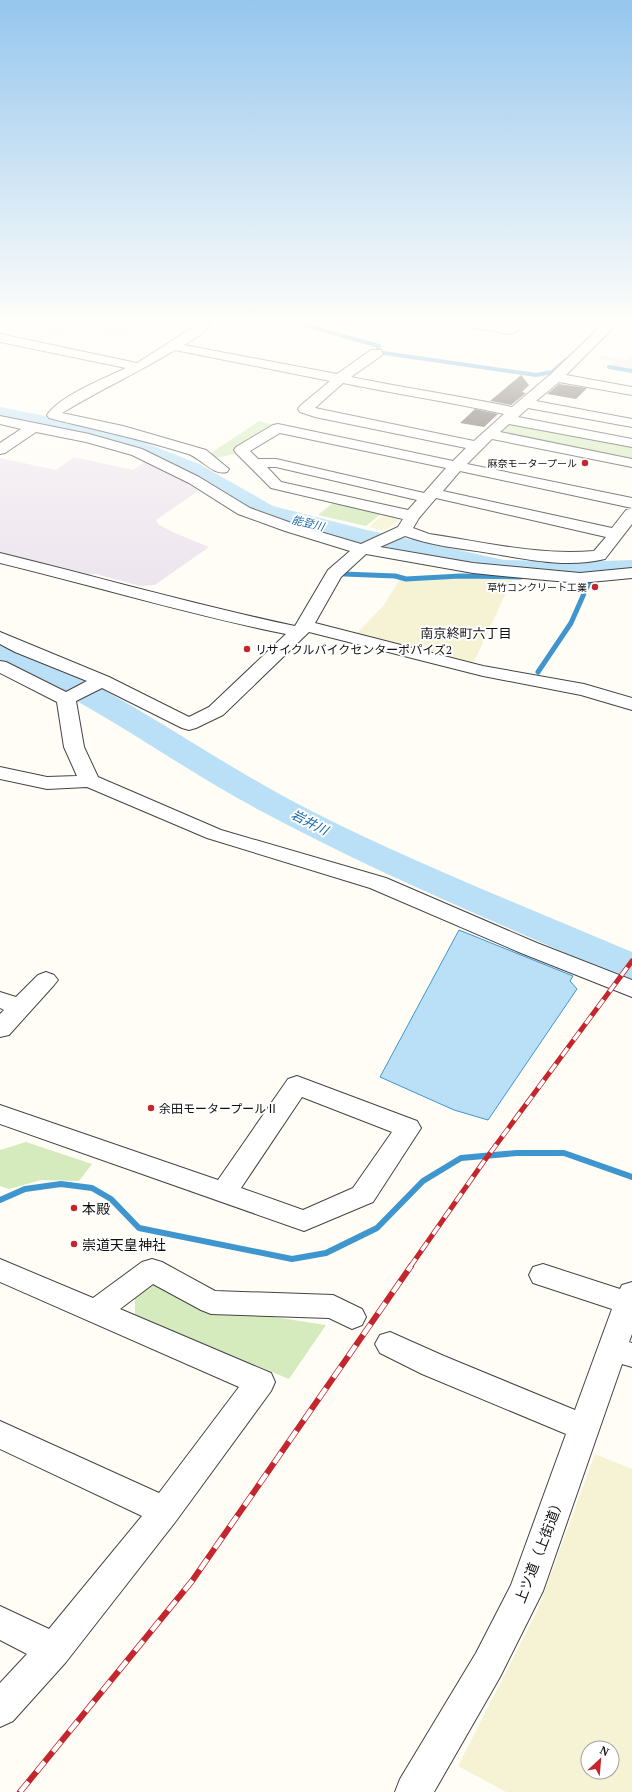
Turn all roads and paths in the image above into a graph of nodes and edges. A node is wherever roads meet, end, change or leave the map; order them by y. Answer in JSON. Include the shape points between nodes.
{"nodes":[{"id":1,"x":61,"y":408,"type":"edge"},
{"id":2,"x":307,"y":408,"type":"edge"},
{"id":3,"x":484,"y":408,"type":"edge"},
{"id":4,"x":520,"y":408,"type":"edge"},
{"id":5,"x":551,"y":408,"type":"edge"},
{"id":6,"x":510,"y":416,"type":"junction"},
{"id":7,"x":0,"y":420,"type":"edge"},
{"id":8,"x":632,"y":423,"type":"edge"},
{"id":9,"x":33,"y":427,"type":"junction"},
{"id":10,"x":489,"y":434,"type":"junction"},
{"id":11,"x":632,"y":444,"type":"edge"},
{"id":12,"x":477,"y":446,"type":"junction"},
{"id":13,"x":0,"y":450,"type":"edge"},
{"id":14,"x":253,"y":463,"type":"junction"},
{"id":15,"x":632,"y":463,"type":"edge"},
{"id":16,"x":457,"y":465,"type":"junction"},
{"id":17,"x":222,"y":469,"type":"dead end"},
{"id":18,"x":430,"y":496,"type":"junction"},
{"id":19,"x":632,"y":503,"type":"edge"},
{"id":20,"x":632,"y":513,"type":"edge"},
{"id":21,"x":403,"y":527,"type":"junction"},
{"id":22,"x":615,"y":534,"type":"junction"},
{"id":23,"x":365,"y":548,"type":"junction"},
{"id":24,"x":0,"y":558,"type":"edge"},
{"id":25,"x":632,"y":573,"type":"edge"},
{"id":26,"x":302,"y":629,"type":"junction"},
{"id":27,"x":0,"y":637,"type":"edge"},
{"id":28,"x":0,"y":666,"type":"edge"},
{"id":29,"x":100,"y":683,"type":"junction"},
{"id":30,"x":69,"y":698,"type":"junction"},
{"id":31,"x":632,"y":704,"type":"edge"},
{"id":32,"x":4,"y":778,"type":"edge"},
{"id":33,"x":90,"y":781,"type":"junction"},
{"id":34,"x":46,"y":980,"type":"dead end"},
{"id":35,"x":632,"y":989,"type":"edge"},
{"id":36,"x":10,"y":1003,"type":"edge"},
{"id":37,"x":0,"y":1029,"type":"edge"},
{"id":38,"x":0,"y":1114,"type":"edge"},
{"id":39,"x":224,"y":1192,"type":"junction"},
{"id":40,"x":0,"y":1270,"type":"edge"},
{"id":41,"x":543,"y":1274,"type":"dead end"},
{"id":42,"x":631,"y":1300,"type":"edge"},
{"id":43,"x":96,"y":1311,"type":"junction"},
{"id":44,"x":352,"y":1317,"type":"dead end"},
{"id":45,"x":390,"y":1344,"type":"dead end"},
{"id":46,"x":622,"y":1352,"type":"edge"},
{"id":47,"x":584,"y":1427,"type":"junction"},
{"id":48,"x":0,"y":1434,"type":"edge"},
{"id":49,"x":165,"y":1511,"type":"junction"},
{"id":50,"x":0,"y":1622,"type":"edge"},
{"id":51,"x":54,"y":1650,"type":"junction"},
{"id":52,"x":0,"y":1708,"type":"edge"},
{"id":53,"x":420,"y":1790,"type":"edge"}],
"edges":[{"from":1,"to":17,"type":"street","via":[[54,415],[187,448],[201,453]]},
{"from":2,"to":12,"type":"street","via":[[305,409],[316,413]]},
{"from":3,"to":6,"type":"street"},
{"from":4,"to":6,"type":"street"},
{"from":5,"to":8,"type":"street"},
{"from":6,"to":10,"type":"street"},
{"from":6,"to":11,"type":"street"},
{"from":7,"to":9,"type":"street"},
{"from":9,"to":13,"type":"street"},
{"from":9,"to":23,"type":"street","via":[[89,438],[137,452],[194,480],[244,511],[291,528]]},
{"from":10,"to":12,"type":"street"},
{"from":10,"to":15,"type":"street"},
{"from":12,"to":16,"type":"street"},
{"from":14,"to":16,"type":"street","via":[[241,450],[278,428]]},
{"from":14,"to":18,"type":"street","via":[[276,463]]},
{"from":14,"to":21,"type":"street","via":[[276,485]]},
{"from":16,"to":18,"type":"street"},
{"from":16,"to":19,"type":"street"},
{"from":18,"to":21,"type":"street"},
{"from":18,"to":22,"type":"street"},
{"from":20,"to":22,"type":"street"},
{"from":21,"to":22,"type":"street","via":[[426,538],[537,556],[574,558],[599,556]]},
{"from":21,"to":23,"type":"street"},
{"from":23,"to":25,"type":"street","via":[[473,568],[542,575],[580,578]]},
{"from":23,"to":26,"type":"street","via":[[334,574]]},
{"from":24,"to":26,"type":"street","via":[[227,617]]},
{"from":26,"to":29,"type":"street","via":[[216,711],[190,724]]},
{"from":26,"to":31,"type":"street","via":[[483,671],[584,690]]},
{"from":27,"to":29,"type":"street"},
{"from":28,"to":30,"type":"street"},
{"from":29,"to":30,"type":"street"},
{"from":30,"to":33,"type":"street","via":[[74,747]]},
{"from":32,"to":33,"type":"street","via":[[47,783]]},
{"from":33,"to":35,"type":"street","via":[[214,834],[378,883]]},
{"from":34,"to":36,"type":"street"},
{"from":36,"to":37,"type":"street"},
{"from":38,"to":39,"type":"street"},
{"from":39,"to":39,"type":"street","via":[[304,1221],[363,1195],[408,1128],[297,1085]]},
{"from":40,"to":43,"type":"street"},
{"from":41,"to":42,"type":"street"},
{"from":42,"to":46,"type":"street","name":"上ツ道（上街道）"},
{"from":43,"to":44,"type":"street","via":[[152,1270],[211,1302],[333,1307]]},
{"from":43,"to":49,"type":"street","via":[[260,1382]]},
{"from":45,"to":47,"type":"street"},
{"from":46,"to":47,"type":"street","name":"上ツ道（上街道）"},
{"from":47,"to":53,"type":"street","name":"上ツ道（上街道）","via":[[526,1591]]},
{"from":48,"to":49,"type":"street"},
{"from":49,"to":51,"type":"street"},
{"from":50,"to":51,"type":"street"},
{"from":51,"to":52,"type":"street"}]}
